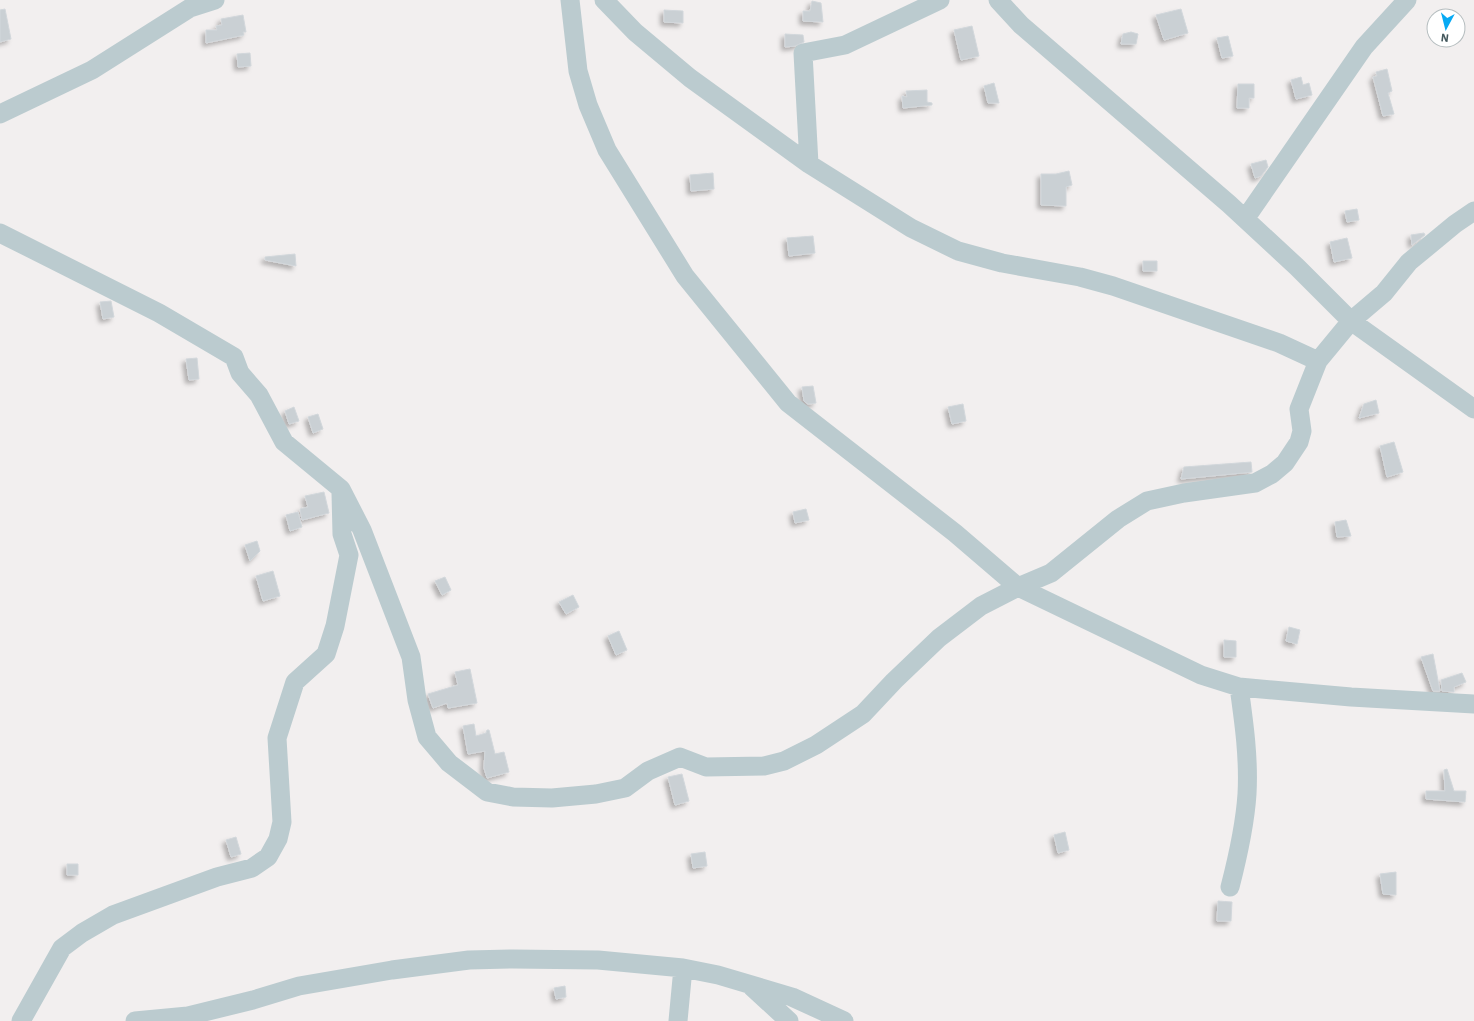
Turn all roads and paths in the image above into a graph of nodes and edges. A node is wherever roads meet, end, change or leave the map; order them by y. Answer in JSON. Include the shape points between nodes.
{"nodes":[{"id":1,"x":215,"y":0,"type":"edge"},
{"id":2,"x":570,"y":0,"type":"edge"},
{"id":3,"x":604,"y":0,"type":"edge"},
{"id":4,"x":940,"y":0,"type":"edge"},
{"id":5,"x":998,"y":0,"type":"edge"},
{"id":6,"x":1407,"y":0,"type":"edge"},
{"id":7,"x":0,"y":114,"type":"edge"},
{"id":8,"x":809,"y":164,"type":"junction"},
{"id":9,"x":1474,"y":211,"type":"edge"},
{"id":10,"x":1245,"y":219,"type":"junction"},
{"id":11,"x":0,"y":233,"type":"edge"},
{"id":12,"x":1351,"y":321,"type":"junction"},
{"id":13,"x":1318,"y":361,"type":"junction"},
{"id":14,"x":1474,"y":409,"type":"edge"},
{"id":15,"x":341,"y":489,"type":"junction"},
{"id":16,"x":1018,"y":587,"type":"junction"},
{"id":17,"x":1239,"y":687,"type":"junction"},
{"id":18,"x":1474,"y":704,"type":"edge"},
{"id":19,"x":1230,"y":887,"type":"dead end"},
{"id":20,"x":683,"y":968,"type":"junction"},
{"id":21,"x":748,"y":984,"type":"junction"},
{"id":22,"x":170,"y":1020,"type":"edge"},
{"id":23,"x":20,"y":1021,"type":"edge"},
{"id":24,"x":135,"y":1021,"type":"edge"},
{"id":25,"x":678,"y":1021,"type":"edge"},
{"id":26,"x":789,"y":1021,"type":"edge"},
{"id":27,"x":844,"y":1021,"type":"edge"}],
"edges":[{"from":1,"to":7,"type":"street","via":[[190,8],[92,70]]},
{"from":2,"to":16,"type":"street","via":[[578,71],[607,150],[685,276],[788,403],[955,532]]},
{"from":3,"to":8,"type":"street","via":[[635,32],[690,78]]},
{"from":4,"to":8,"type":"street","via":[[845,45],[803,53]]},
{"from":5,"to":10,"type":"street","via":[[1021,25]]},
{"from":6,"to":10,"type":"street","via":[[1364,47]]},
{"from":8,"to":13,"type":"street","via":[[911,228],[958,251],[1113,286],[1279,343]]},
{"from":9,"to":12,"type":"street","via":[[1409,262],[1384,294]]},
{"from":10,"to":12,"type":"street"},
{"from":11,"to":15,"type":"street","via":[[160,313],[234,357],[240,373],[259,395],[284,442]]},
{"from":12,"to":13,"type":"street"},
{"from":12,"to":14,"type":"street"},
{"from":13,"to":16,"type":"street","via":[[1298,409],[1302,431],[1299,442],[1285,463],[1272,474],[1255,483],[1147,501],[1118,519],[1051,573]]},
{"from":15,"to":16,"type":"street","via":[[362,530],[411,657],[417,700],[427,737],[449,763],[487,792],[513,796],[573,797],[625,788],[648,771],[680,757],[706,767],[764,766],[784,761],[816,745],[862,714],[939,638],[981,606]]},
{"from":15,"to":23,"type":"street","via":[[342,534],[349,555],[335,626],[326,654],[295,682],[278,738],[282,822],[278,840],[268,857],[252,868],[217,877],[113,915],[82,933],[62,948]]},
{"from":16,"to":17,"type":"street","via":[[1201,675]]},
{"from":17,"to":18,"type":"street"},
{"from":17,"to":19,"type":"street","via":[[1246,740],[1247,793],[1240,844]]},
{"from":20,"to":21,"type":"street"},
{"from":20,"to":22,"type":"street","via":[[598,960],[513,959],[448,962],[299,986]]},
{"from":20,"to":25,"type":"street"},
{"from":21,"to":26,"type":"street"},
{"from":21,"to":27,"type":"street","via":[[792,997]]},
{"from":22,"to":24,"type":"street"}]}
